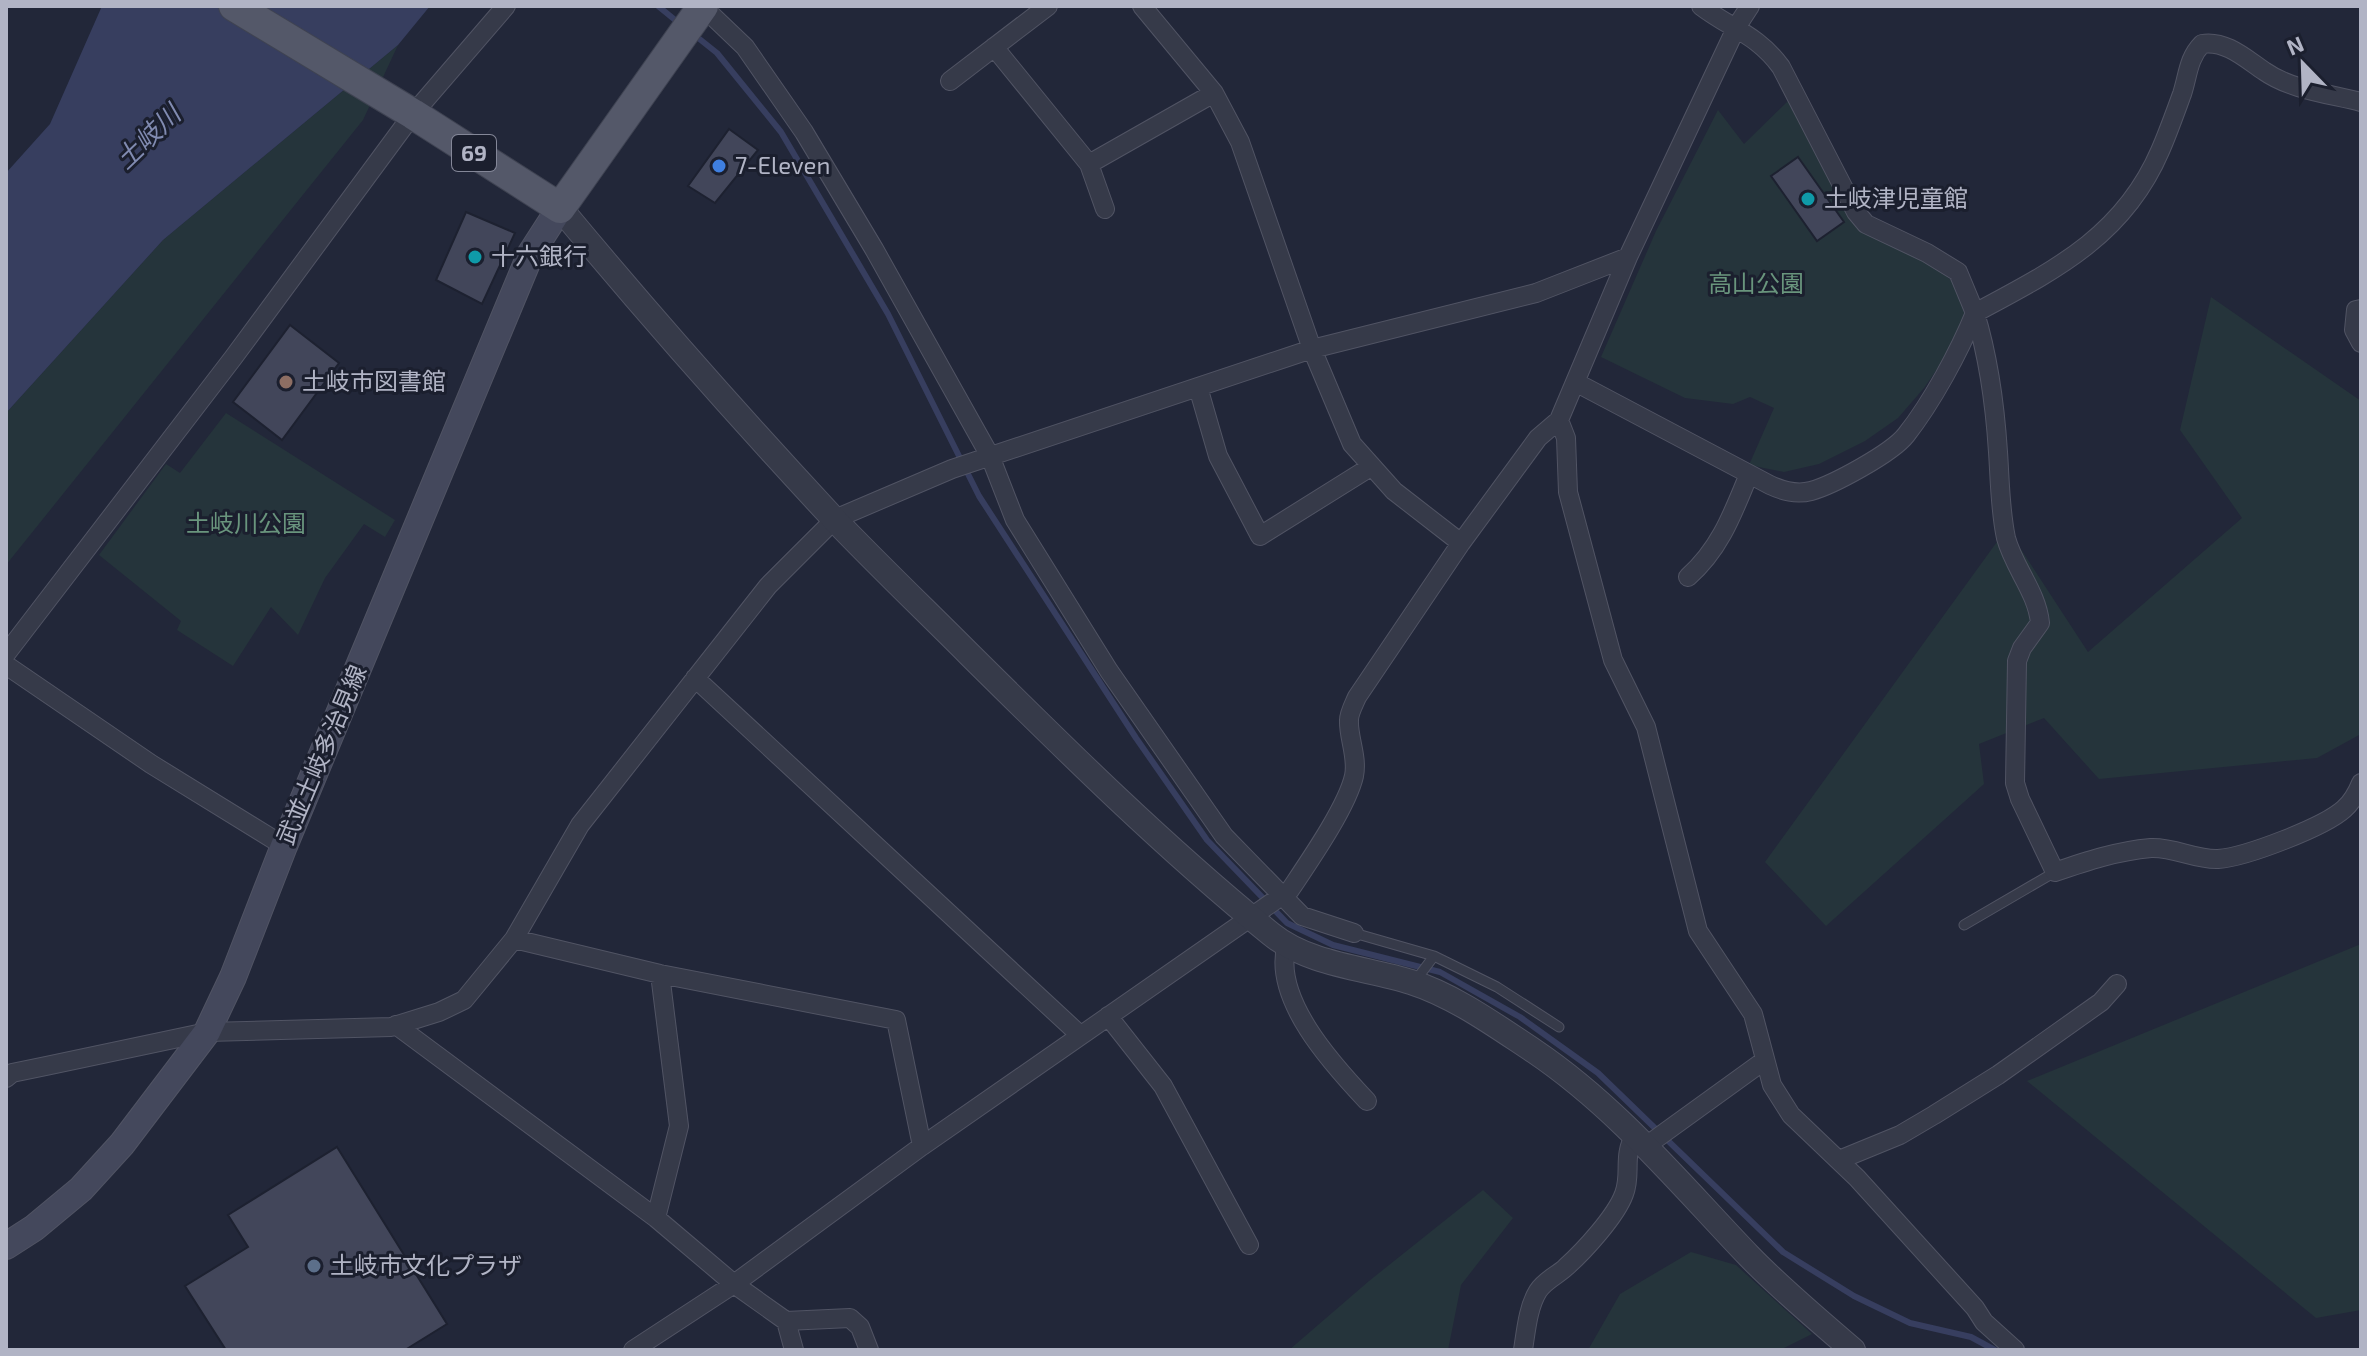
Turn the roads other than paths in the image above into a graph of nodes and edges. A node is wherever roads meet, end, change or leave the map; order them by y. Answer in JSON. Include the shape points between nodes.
{"nodes":[{"id":1,"x":234,"y":6,"type":"edge"},
{"id":2,"x":506,"y":6,"type":"edge"},
{"id":3,"x":1048,"y":6,"type":"edge"},
{"id":4,"x":1142,"y":6,"type":"edge"},
{"id":5,"x":1701,"y":6,"type":"edge"},
{"id":6,"x":1750,"y":6,"type":"edge"},
{"id":7,"x":700,"y":9,"type":"edge"},
{"id":8,"x":1737,"y":26,"type":"junction"},
{"id":9,"x":994,"y":47,"type":"junction"},
{"id":10,"x":950,"y":81,"type":"dead end"},
{"id":11,"x":1214,"y":93,"type":"junction"},
{"id":12,"x":2361,"y":102,"type":"edge"},
{"id":13,"x":413,"y":114,"type":"junction"},
{"id":14,"x":1089,"y":164,"type":"junction"},
{"id":15,"x":560,"y":208,"type":"junction"},
{"id":16,"x":1105,"y":209,"type":"dead end"},
{"id":17,"x":1628,"y":257,"type":"junction"},
{"id":18,"x":2361,"y":309,"type":"edge"},
{"id":19,"x":1975,"y":313,"type":"junction"},
{"id":20,"x":2361,"y":343,"type":"edge"},
{"id":21,"x":1312,"y":349,"type":"junction"},
{"id":22,"x":1577,"y":383,"type":"junction"},
{"id":23,"x":1198,"y":387,"type":"junction"},
{"id":24,"x":1559,"y":420,"type":"junction"},
{"id":25,"x":984,"y":458,"type":"junction"},
{"id":26,"x":1372,"y":466,"type":"junction"},
{"id":27,"x":1749,"y":474,"type":"junction"},
{"id":28,"x":835,"y":519,"type":"junction"},
{"id":29,"x":1461,"y":543,"type":"junction"},
{"id":30,"x":1688,"y":577,"type":"dead end"},
{"id":31,"x":6,"y":654,"type":"edge"},
{"id":32,"x":6,"y":665,"type":"edge"},
{"id":33,"x":695,"y":678,"type":"junction"},
{"id":34,"x":2361,"y":783,"type":"edge"},
{"id":35,"x":284,"y":846,"type":"junction"},
{"id":36,"x":2055,"y":872,"type":"junction"},
{"id":37,"x":1269,"y":905,"type":"junction"},
{"id":38,"x":1964,"y":925,"type":"dead end"},
{"id":39,"x":1354,"y":933,"type":"joint"},
{"id":40,"x":514,"y":939,"type":"junction"},
{"id":41,"x":1287,"y":944,"type":"junction"},
{"id":42,"x":1434,"y":956,"type":"junction"},
{"id":43,"x":660,"y":974,"type":"junction"},
{"id":44,"x":1414,"y":983,"type":"junction"},
{"id":45,"x":2117,"y":984,"type":"dead end"},
{"id":46,"x":1108,"y":1016,"type":"junction"},
{"id":47,"x":396,"y":1025,"type":"junction"},
{"id":48,"x":1559,"y":1027,"type":"dead end"},
{"id":49,"x":207,"y":1032,"type":"junction"},
{"id":50,"x":1080,"y":1035,"type":"junction"},
{"id":51,"x":1765,"y":1060,"type":"junction"},
{"id":52,"x":6,"y":1078,"type":"edge"},
{"id":53,"x":1367,"y":1101,"type":"dead end"},
{"id":54,"x":1645,"y":1141,"type":"junction"},
{"id":55,"x":922,"y":1146,"type":"junction"},
{"id":56,"x":1839,"y":1160,"type":"junction"},
{"id":57,"x":656,"y":1218,"type":"junction"},
{"id":58,"x":1249,"y":1245,"type":"dead end"},
{"id":59,"x":6,"y":1246,"type":"edge"},
{"id":60,"x":734,"y":1284,"type":"junction"},
{"id":61,"x":786,"y":1321,"type":"junction"},
{"id":62,"x":633,"y":1350,"type":"edge"},
{"id":63,"x":794,"y":1350,"type":"edge"},
{"id":64,"x":869,"y":1350,"type":"edge"},
{"id":65,"x":1523,"y":1350,"type":"edge"},
{"id":66,"x":1853,"y":1350,"type":"edge"},
{"id":67,"x":2015,"y":1350,"type":"edge"}],
"edges":[{"from":1,"to":13,"type":"main road","number":"69"},
{"from":2,"to":13,"type":"street"},
{"from":3,"to":9,"type":"street"},
{"from":4,"to":11,"type":"street"},
{"from":5,"to":8,"type":"street"},
{"from":6,"to":8,"type":"street"},
{"from":7,"to":15,"type":"main road"},
{"from":7,"to":25,"type":"street","via":[[745,47],[804,132],[874,249]]},
{"from":8,"to":17,"type":"street"},
{"from":8,"to":19,"type":"street","via":[[1781,67],[1856,212],[1866,224],[1958,272]]},
{"from":9,"to":10,"type":"street"},
{"from":9,"to":14,"type":"street"},
{"from":11,"to":14,"type":"street"},
{"from":11,"to":21,"type":"street","via":[[1240,142]]},
{"from":12,"to":19,"type":"street","via":[[2307,89],[2268,74],[2221,45],[2202,44],[2188,66],[2159,154],[2129,206],[2097,240]]},
{"from":13,"to":15,"type":"main road","number":"69"},
{"from":13,"to":31,"type":"street"},
{"from":14,"to":16,"type":"street"},
{"from":15,"to":28,"type":"street"},
{"from":15,"to":35,"type":"main road","name":"武並土岐多治見線","via":[[531,253]]},
{"from":17,"to":21,"type":"street","via":[[1536,293]]},
{"from":17,"to":22,"type":"street"},
{"from":18,"to":20,"type":"street","via":[[2356,310],[2354,330]]},
{"from":19,"to":27,"type":"street","via":[[1959,351],[1894,447],[1810,491],[1786,492]]},
{"from":19,"to":36,"type":"street","via":[[1994,403],[2007,539],[2039,608],[2040,623],[2017,661],[2015,783]]},
{"from":21,"to":23,"type":"street"},
{"from":21,"to":26,"type":"street","via":[[1352,444]]},
{"from":22,"to":24,"type":"street"},
{"from":22,"to":27,"type":"street"},
{"from":23,"to":25,"type":"street"},
{"from":23,"to":26,"type":"street","via":[[1218,456],[1260,536]]},
{"from":24,"to":29,"type":"street","via":[[1538,438]]},
{"from":24,"to":51,"type":"street","via":[[1566,438],[1568,492],[1613,660],[1646,727],[1698,931],[1753,1014]]},
{"from":25,"to":28,"type":"street"},
{"from":25,"to":37,"type":"street","via":[[1015,520],[1109,671]]},
{"from":26,"to":29,"type":"street","via":[[1394,491]]},
{"from":27,"to":30,"type":"street","via":[[1722,538]]},
{"from":28,"to":33,"type":"street","via":[[768,586]]},
{"from":28,"to":37,"type":"street","via":[[1106,791]]},
{"from":29,"to":37,"type":"street","via":[[1357,697],[1349,720],[1354,776],[1344,801],[1290,890]]},
{"from":32,"to":35,"type":"street"},
{"from":33,"to":40,"type":"street","via":[[580,825]]},
{"from":33,"to":50,"type":"street"},
{"from":34,"to":36,"type":"street","via":[[2333,817],[2236,855],[2218,859],[2143,849]]},
{"from":35,"to":49,"type":"main road","name":"武並土岐多治見線"},
{"from":36,"to":38,"type":"lane"},
{"from":37,"to":39,"type":"street"},
{"from":37,"to":41,"type":"street","via":[[1276,938]]},
{"from":37,"to":46,"type":"street"},
{"from":39,"to":42,"type":"lane"},
{"from":40,"to":43,"type":"street"},
{"from":40,"to":47,"type":"street","via":[[464,1000]]},
{"from":41,"to":44,"type":"street"},
{"from":41,"to":53,"type":"street","via":[[1283,955],[1294,1002],[1315,1040]]},
{"from":42,"to":44,"type":"lane"},
{"from":42,"to":48,"type":"lane","via":[[1497,987]]},
{"from":43,"to":55,"type":"street","via":[[896,1020]]},
{"from":43,"to":57,"type":"street","via":[[679,1126]]},
{"from":44,"to":54,"type":"street","via":[[1485,1019],[1565,1072]]},
{"from":45,"to":56,"type":"street","via":[[2101,1002],[1960,1099],[1900,1135]]},
{"from":46,"to":50,"type":"street"},
{"from":46,"to":58,"type":"street","via":[[1163,1086]]},
{"from":47,"to":49,"type":"street"},
{"from":47,"to":57,"type":"street"},
{"from":49,"to":52,"type":"street"},
{"from":49,"to":59,"type":"main road","name":"武並土岐多治見線","via":[[81,1189]]},
{"from":50,"to":55,"type":"street"},
{"from":51,"to":54,"type":"street","via":[[1673,1128]]},
{"from":51,"to":56,"type":"street","via":[[1772,1085],[1791,1115]]},
{"from":54,"to":65,"type":"street","via":[[1628,1145],[1625,1193],[1611,1214],[1569,1265],[1536,1294]]},
{"from":54,"to":66,"type":"street","via":[[1753,1260]]},
{"from":55,"to":60,"type":"street"},
{"from":56,"to":67,"type":"street"},
{"from":57,"to":60,"type":"street"},
{"from":60,"to":61,"type":"street"},
{"from":60,"to":62,"type":"street"},
{"from":61,"to":63,"type":"street"},
{"from":61,"to":64,"type":"street","via":[[850,1318],[860,1327]]}]}
